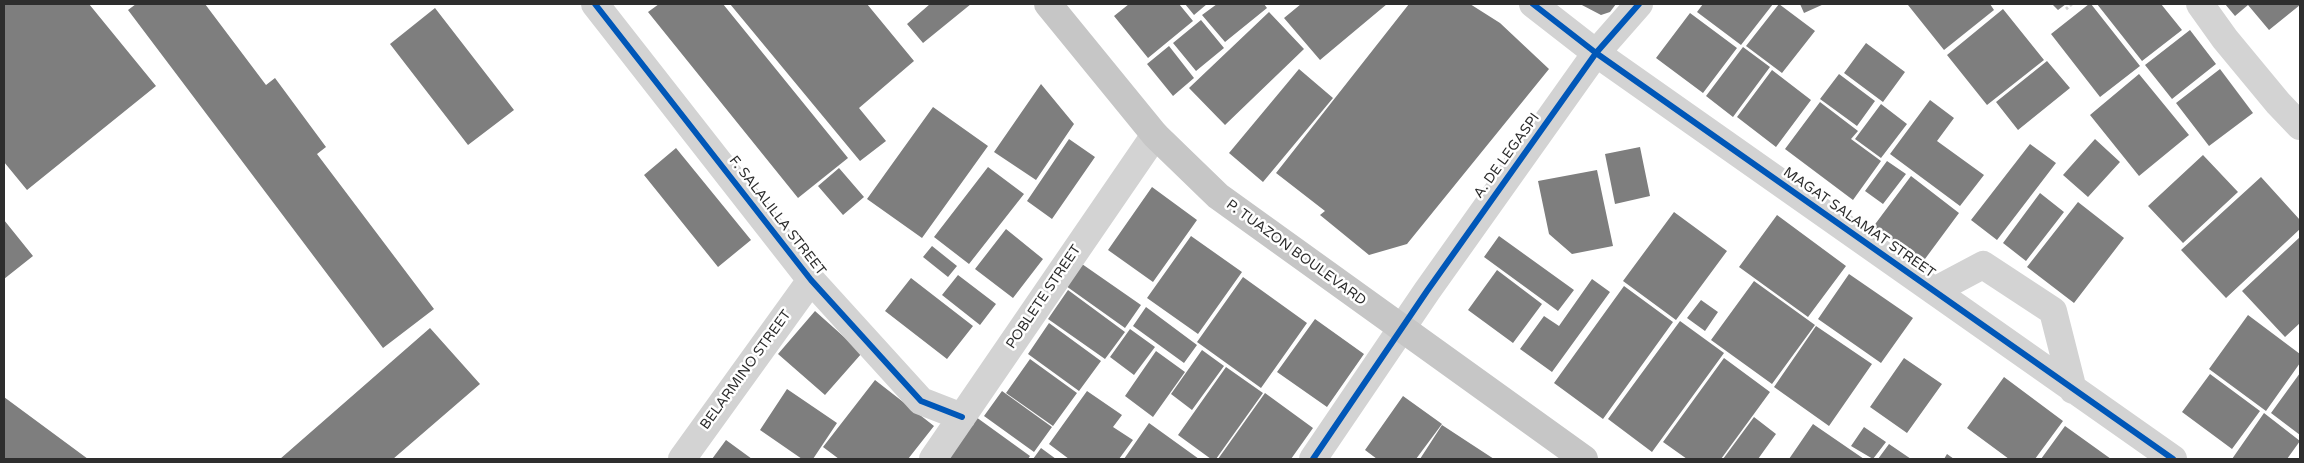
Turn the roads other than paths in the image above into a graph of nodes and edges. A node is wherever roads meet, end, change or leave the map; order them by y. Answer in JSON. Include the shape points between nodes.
{"nodes":[{"id":1,"x":595,"y":4,"type":"edge"},
{"id":2,"x":1048,"y":4,"type":"edge"},
{"id":3,"x":1533,"y":4,"type":"edge"},
{"id":4,"x":1639,"y":4,"type":"edge"},
{"id":5,"x":2200,"y":4,"type":"edge"},
{"id":6,"x":1596,"y":53,"type":"junction"},
{"id":7,"x":2300,"y":126,"type":"edge"},
{"id":8,"x":1155,"y":135,"type":"junction"},
{"id":9,"x":811,"y":280,"type":"junction"},
{"id":10,"x":1934,"y":292,"type":"junction"},
{"id":11,"x":1402,"y":328,"type":"junction"},
{"id":12,"x":2073,"y":390,"type":"junction"},
{"id":13,"x":962,"y":417,"type":"junction"},
{"id":14,"x":682,"y":459,"type":"edge"},
{"id":15,"x":933,"y":459,"type":"edge"},
{"id":16,"x":1313,"y":459,"type":"edge"},
{"id":17,"x":1584,"y":459,"type":"edge"},
{"id":18,"x":2173,"y":459,"type":"edge"}],
"edges":[{"from":1,"to":9,"type":"street","name":"F. SALALILLA STREET"},
{"from":2,"to":8,"type":"main road","name":"P. TUAZON BOULEVARD"},
{"from":3,"to":6,"type":"street","name":"MAGAT SALAMAT STREET"},
{"from":4,"to":6,"type":"street","name":"A. DE LEGASPI"},
{"from":5,"to":7,"type":"street","via":[[2225,39]]},
{"from":6,"to":10,"type":"street","name":"MAGAT SALAMAT STREET"},
{"from":6,"to":11,"type":"street","name":"A. DE LEGASPI"},
{"from":8,"to":11,"type":"main road","name":"P. TUAZON BOULEVARD","via":[[1218,196]]},
{"from":8,"to":13,"type":"street","name":"POBLETE STREET"},
{"from":9,"to":13,"type":"street","name":"F. SALALILLA STREET","via":[[921,401]]},
{"from":9,"to":14,"type":"street","name":"BELARMINO STREET"},
{"from":10,"to":12,"type":"street","name":"MAGAT SALAMAT STREET"},
{"from":10,"to":12,"type":"street","via":[[1983,265],[2053,311]]},
{"from":11,"to":16,"type":"street","name":"A. DE LEGASPI"},
{"from":11,"to":17,"type":"main road","name":"P. TUAZON BOULEVARD"},
{"from":12,"to":18,"type":"street","name":"MAGAT SALAMAT STREET"},
{"from":13,"to":15,"type":"street","name":"POBLETE STREET"}]}
